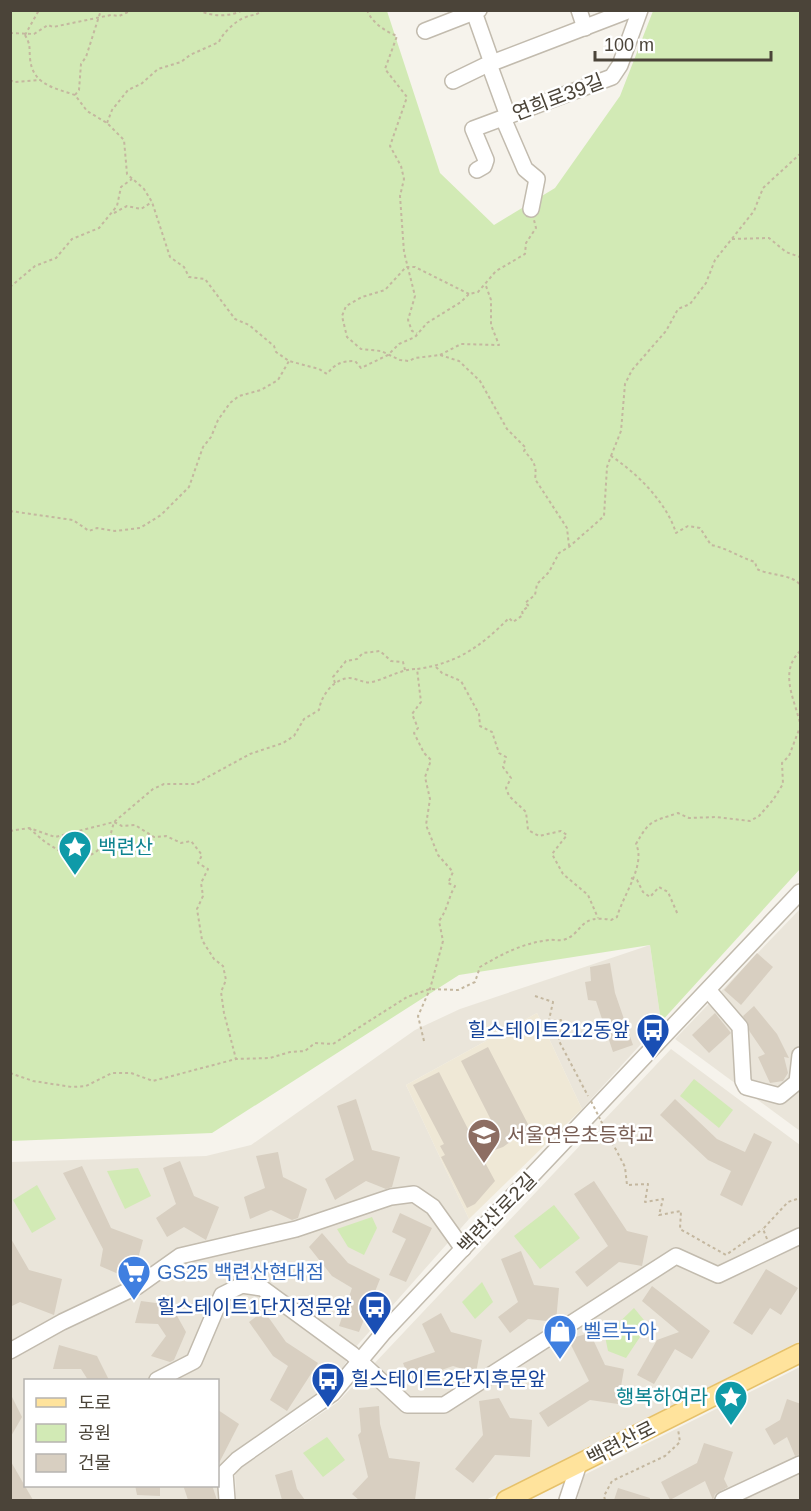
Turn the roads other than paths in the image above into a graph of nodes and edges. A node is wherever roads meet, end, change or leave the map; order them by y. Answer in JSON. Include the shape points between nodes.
{"nodes":[{"id":1,"x":579,"y":10,"type":"edge"},
{"id":2,"x":630,"y":10,"type":"edge"},
{"id":3,"x":476,"y":11,"type":"edge"},
{"id":4,"x":639,"y":11,"type":"edge"},
{"id":5,"x":585,"y":28,"type":"junction"},
{"id":6,"x":425,"y":31,"type":"dead end"},
{"id":7,"x":491,"y":64,"type":"junction"},
{"id":8,"x":453,"y":81,"type":"dead end"},
{"id":9,"x":505,"y":117,"type":"junction"},
{"id":10,"x":477,"y":170,"type":"dead end"},
{"id":11,"x":531,"y":209,"type":"road end"},
{"id":12,"x":801,"y":892,"type":"edge"},
{"id":13,"x":709,"y":991,"type":"junction"},
{"id":14,"x":801,"y":1055,"type":"edge"},
{"id":15,"x":801,"y":1236,"type":"edge"},
{"id":16,"x":464,"y":1249,"type":"junction"},
{"id":17,"x":10,"y":1351,"type":"edge"},
{"id":18,"x":801,"y":1353,"type":"edge"},
{"id":19,"x":360,"y":1361,"type":"junction"},
{"id":20,"x":159,"y":1379,"type":"edge"},
{"id":21,"x":579,"y":1464,"type":"junction"},
{"id":22,"x":801,"y":1464,"type":"edge"},
{"id":23,"x":227,"y":1500,"type":"edge"},
{"id":24,"x":506,"y":1500,"type":"edge"},
{"id":25,"x":567,"y":1500,"type":"edge"},
{"id":26,"x":723,"y":1500,"type":"edge"}],
"edges":[{"from":1,"to":5,"type":"street"},
{"from":2,"to":5,"type":"street"},
{"from":3,"to":6,"type":"street"},
{"from":3,"to":7,"type":"street"},
{"from":4,"to":9,"type":"street","name":"연희로39길","via":[[612,77]]},
{"from":5,"to":7,"type":"street"},
{"from":7,"to":8,"type":"street"},
{"from":7,"to":9,"type":"street"},
{"from":9,"to":10,"type":"street","name":"연희로39길","via":[[473,129],[486,160]]},
{"from":9,"to":11,"type":"street","name":"연희로39길","via":[[525,169],[537,179]]},
{"from":12,"to":13,"type":"street","name":"백련산로2길"},
{"from":13,"to":14,"type":"street","via":[[740,1027],[746,1087],[780,1096],[796,1082]]},
{"from":13,"to":16,"type":"street","name":"백련산로2길"},
{"from":15,"to":19,"type":"street","via":[[718,1275],[676,1256],[444,1405],[407,1405]]},
{"from":16,"to":17,"type":"street","via":[[433,1207],[414,1194],[391,1197],[296,1229],[180,1256],[138,1286]]},
{"from":16,"to":19,"type":"street","name":"백련산로2길"},
{"from":18,"to":21,"type":"main road","name":"백련산로"},
{"from":19,"to":20,"type":"street","via":[[262,1288],[242,1285],[222,1295],[194,1360]]},
{"from":19,"to":23,"type":"street","name":"백련산로2길","via":[[333,1393],[225,1472]]},
{"from":21,"to":24,"type":"main road","name":"백련산로"},
{"from":21,"to":25,"type":"street"},
{"from":22,"to":26,"type":"street"}]}
